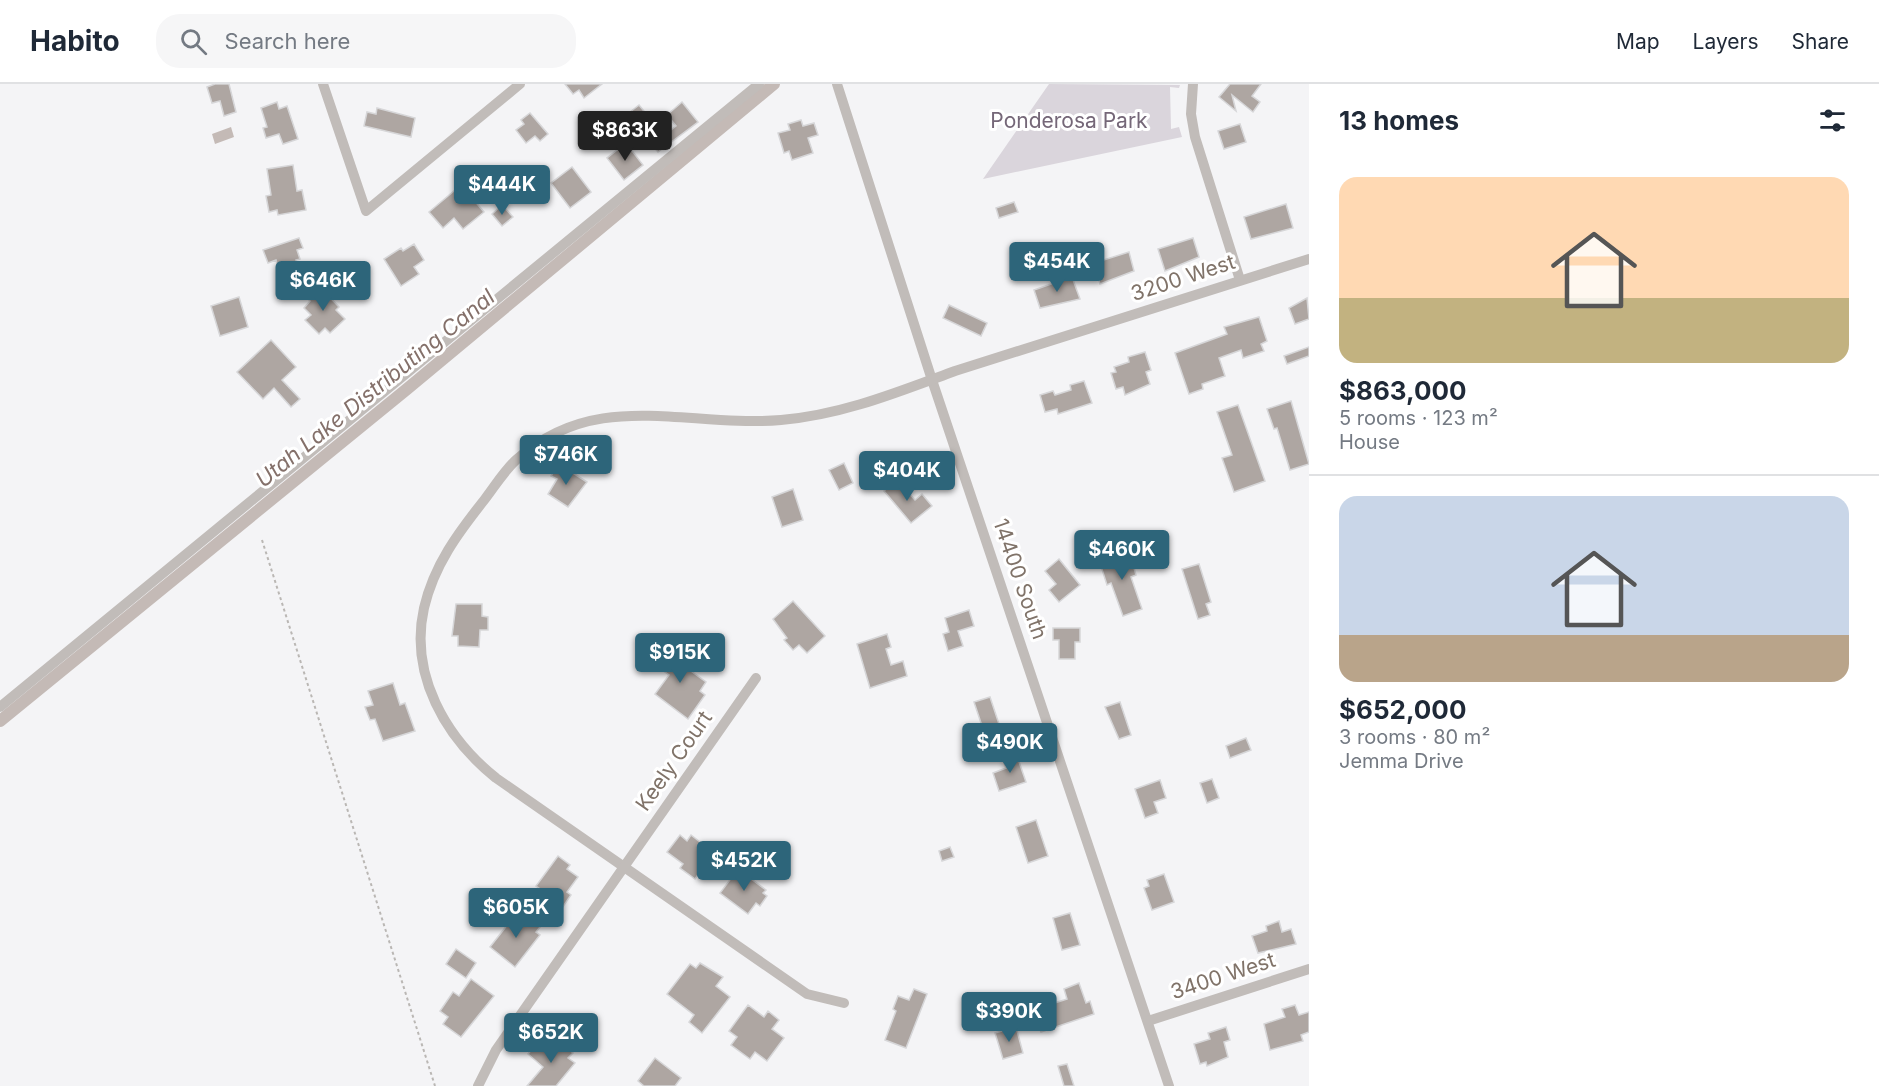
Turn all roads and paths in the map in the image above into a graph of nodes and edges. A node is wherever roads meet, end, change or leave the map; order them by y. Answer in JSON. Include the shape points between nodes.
{"nodes":[{"id":1,"x":323,"y":84,"type":"edge"},
{"id":2,"x":520,"y":84,"type":"edge"},
{"id":3,"x":759,"y":84,"type":"edge"},
{"id":4,"x":837,"y":84,"type":"edge"},
{"id":5,"x":1193,"y":84,"type":"edge"},
{"id":6,"x":1309,"y":259,"type":"edge"},
{"id":7,"x":1240,"y":280,"type":"junction"},
{"id":8,"x":932,"y":380,"type":"junction"},
{"id":9,"x":262,"y":540,"type":"dead end"},
{"id":10,"x":756,"y":678,"type":"dead end"},
{"id":11,"x":0,"y":706,"type":"edge"},
{"id":12,"x":624,"y":867,"type":"junction"},
{"id":13,"x":1309,"y":969,"type":"edge"},
{"id":14,"x":844,"y":1003,"type":"dead end"},
{"id":15,"x":1148,"y":1021,"type":"junction"},
{"id":16,"x":435,"y":1086,"type":"edge"},
{"id":17,"x":478,"y":1086,"type":"edge"},
{"id":18,"x":1169,"y":1086,"type":"edge"}],
"edges":[{"from":1,"to":2,"type":"street","via":[[366,211]]},
{"from":3,"to":11,"type":"street"},
{"from":4,"to":8,"type":"street","name":"14400 South"},
{"from":5,"to":7,"type":"street","via":[[1194,137]]},
{"from":6,"to":7,"type":"street","name":"3200 West"},
{"from":7,"to":8,"type":"street","name":"3200 West"},
{"from":8,"to":12,"type":"street","name":"3200 West","via":[[840,411],[782,420],[732,421],[647,414],[616,415],[571,426],[532,446],[460,529],[428,592],[423,615],[424,670],[443,721],[474,761]]},
{"from":8,"to":15,"type":"street","name":"14400 South"},
{"from":9,"to":16,"type":"path"},
{"from":10,"to":12,"type":"street","name":"Keely Court"},
{"from":12,"to":14,"type":"street","name":"3200 West","via":[[807,994]]},
{"from":12,"to":17,"type":"street","name":"Keely Court","via":[[496,1050]]},
{"from":13,"to":15,"type":"street","name":"3400 West"},
{"from":15,"to":18,"type":"street","name":"14400 South"}]}
